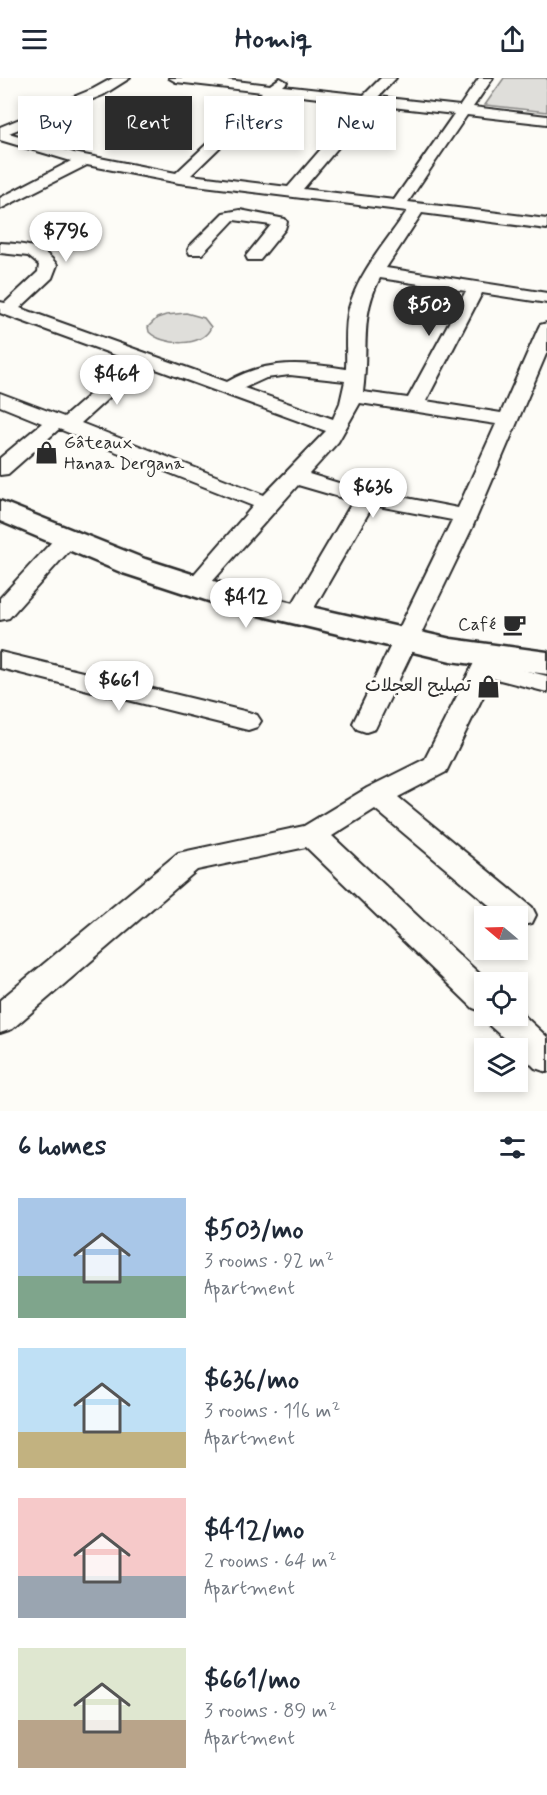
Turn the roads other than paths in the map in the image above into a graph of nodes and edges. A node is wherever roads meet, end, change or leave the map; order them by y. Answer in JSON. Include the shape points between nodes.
{"nodes":[{"id":1,"x":123,"y":78,"type":"edge"},
{"id":2,"x":176,"y":78,"type":"edge"},
{"id":3,"x":389,"y":78,"type":"edge"},
{"id":4,"x":486,"y":78,"type":"edge"},
{"id":5,"x":279,"y":83,"type":"edge"},
{"id":6,"x":351,"y":96,"type":"edge"},
{"id":7,"x":371,"y":96,"type":"edge"},
{"id":8,"x":396,"y":102,"type":"edge"},
{"id":9,"x":464,"y":111,"type":"junction"},
{"id":10,"x":547,"y":120,"type":"edge"},
{"id":11,"x":0,"y":133,"type":"edge"},
{"id":12,"x":18,"y":140,"type":"edge"},
{"id":13,"x":0,"y":143,"type":"edge"},
{"id":14,"x":18,"y":146,"type":"edge"},
{"id":15,"x":45,"y":150,"type":"edge"},
{"id":16,"x":325,"y":150,"type":"edge"},
{"id":17,"x":83,"y":161,"type":"junction"},
{"id":18,"x":179,"y":178,"type":"junction"},
{"id":19,"x":0,"y":191,"type":"edge"},
{"id":20,"x":285,"y":191,"type":"junction"},
{"id":21,"x":21,"y":194,"type":"junction"},
{"id":22,"x":0,"y":204,"type":"edge"},
{"id":23,"x":408,"y":206,"type":"junction"},
{"id":24,"x":255,"y":217,"type":"junction"},
{"id":25,"x":547,"y":224,"type":"edge"},
{"id":26,"x":0,"y":248,"type":"edge"},
{"id":27,"x":196,"y":250,"type":"dead end"},
{"id":28,"x":254,"y":256,"type":"dead end"},
{"id":29,"x":377,"y":272,"type":"junction"},
{"id":30,"x":476,"y":288,"type":"junction"},
{"id":31,"x":547,"y":298,"type":"edge"},
{"id":32,"x":4,"y":308,"type":"edge"},
{"id":33,"x":547,"y":329,"type":"edge"},
{"id":34,"x":142,"y":358,"type":"junction"},
{"id":35,"x":355,"y":386,"type":"junction"},
{"id":36,"x":228,"y":389,"type":"junction"},
{"id":37,"x":0,"y":399,"type":"edge"},
{"id":38,"x":414,"y":405,"type":"junction"},
{"id":39,"x":509,"y":420,"type":"junction"},
{"id":40,"x":61,"y":423,"type":"junction"},
{"id":41,"x":338,"y":428,"type":"junction"},
{"id":42,"x":0,"y":469,"type":"edge"},
{"id":43,"x":295,"y":477,"type":"junction"},
{"id":44,"x":366,"y":497,"type":"junction"},
{"id":45,"x":268,"y":504,"type":"junction"},
{"id":46,"x":0,"y":510,"type":"edge"},
{"id":47,"x":464,"y":516,"type":"junction"},
{"id":48,"x":67,"y":539,"type":"junction"},
{"id":49,"x":195,"y":587,"type":"junction"},
{"id":50,"x":0,"y":613,"type":"edge"},
{"id":51,"x":298,"y":615,"type":"junction"},
{"id":52,"x":407,"y":640,"type":"junction"},
{"id":53,"x":0,"y":660,"type":"edge"},
{"id":54,"x":517,"y":661,"type":"edge"},
{"id":55,"x":547,"y":684,"type":"edge"},
{"id":56,"x":248,"y":721,"type":"dead end"},
{"id":57,"x":366,"y":723,"type":"dead end"},
{"id":58,"x":377,"y":795,"type":"junction"},
{"id":59,"x":312,"y":835,"type":"junction"},
{"id":60,"x":510,"y":906,"type":"edge"},
{"id":61,"x":474,"y":989,"type":"edge"},
{"id":62,"x":0,"y":1019,"type":"edge"},
{"id":63,"x":513,"y":1026,"type":"edge"},
{"id":64,"x":547,"y":1058,"type":"edge"}],
"edges":[{"from":1,"to":11,"type":"street"},
{"from":2,"to":5,"type":"street"},
{"from":3,"to":7,"type":"street"},
{"from":4,"to":9,"type":"street"},
{"from":5,"to":6,"type":"street"},
{"from":5,"to":18,"type":"street"},
{"from":8,"to":9,"type":"street"},
{"from":9,"to":10,"type":"street"},
{"from":9,"to":23,"type":"street"},
{"from":11,"to":12,"type":"street"},
{"from":13,"to":14,"type":"street"},
{"from":15,"to":17,"type":"street"},
{"from":16,"to":20,"type":"street"},
{"from":17,"to":18,"type":"street"},
{"from":17,"to":21,"type":"street"},
{"from":18,"to":20,"type":"street"},
{"from":19,"to":21,"type":"street"},
{"from":20,"to":23,"type":"street"},
{"from":20,"to":24,"type":"street"},
{"from":21,"to":22,"type":"street"},
{"from":23,"to":25,"type":"street"},
{"from":23,"to":29,"type":"street"},
{"from":24,"to":27,"type":"street","via":[[226,217]]},
{"from":24,"to":28,"type":"street","via":[[280,223]]},
{"from":26,"to":32,"type":"street","via":[[33,253],[43,257],[48,265],[46,274]]},
{"from":29,"to":30,"type":"street"},
{"from":29,"to":35,"type":"street","via":[[358,308]]},
{"from":30,"to":31,"type":"street"},
{"from":30,"to":38,"type":"street"},
{"from":32,"to":34,"type":"street"},
{"from":33,"to":39,"type":"street"},
{"from":34,"to":36,"type":"street"},
{"from":34,"to":40,"type":"street"},
{"from":35,"to":36,"type":"street","via":[[287,367]]},
{"from":35,"to":38,"type":"street"},
{"from":35,"to":41,"type":"street"},
{"from":36,"to":41,"type":"street"},
{"from":37,"to":40,"type":"street"},
{"from":38,"to":39,"type":"street"},
{"from":39,"to":47,"type":"street"},
{"from":40,"to":42,"type":"street"},
{"from":40,"to":45,"type":"street"},
{"from":41,"to":43,"type":"street"},
{"from":43,"to":44,"type":"street"},
{"from":43,"to":45,"type":"street"},
{"from":44,"to":47,"type":"street"},
{"from":44,"to":51,"type":"street"},
{"from":45,"to":49,"type":"street"},
{"from":46,"to":48,"type":"main road"},
{"from":47,"to":52,"type":"street"},
{"from":48,"to":49,"type":"main road"},
{"from":48,"to":50,"type":"street"},
{"from":49,"to":51,"type":"main road"},
{"from":51,"to":52,"type":"main road"},
{"from":52,"to":54,"type":"main road"},
{"from":52,"to":57,"type":"street"},
{"from":53,"to":56,"type":"street"},
{"from":54,"to":55,"type":"street"},
{"from":54,"to":58,"type":"street","via":[[436,765]]},
{"from":58,"to":59,"type":"street"},
{"from":58,"to":60,"type":"street"},
{"from":59,"to":61,"type":"street"},
{"from":59,"to":62,"type":"street","via":[[188,861]]},
{"from":63,"to":64,"type":"street"}]}
